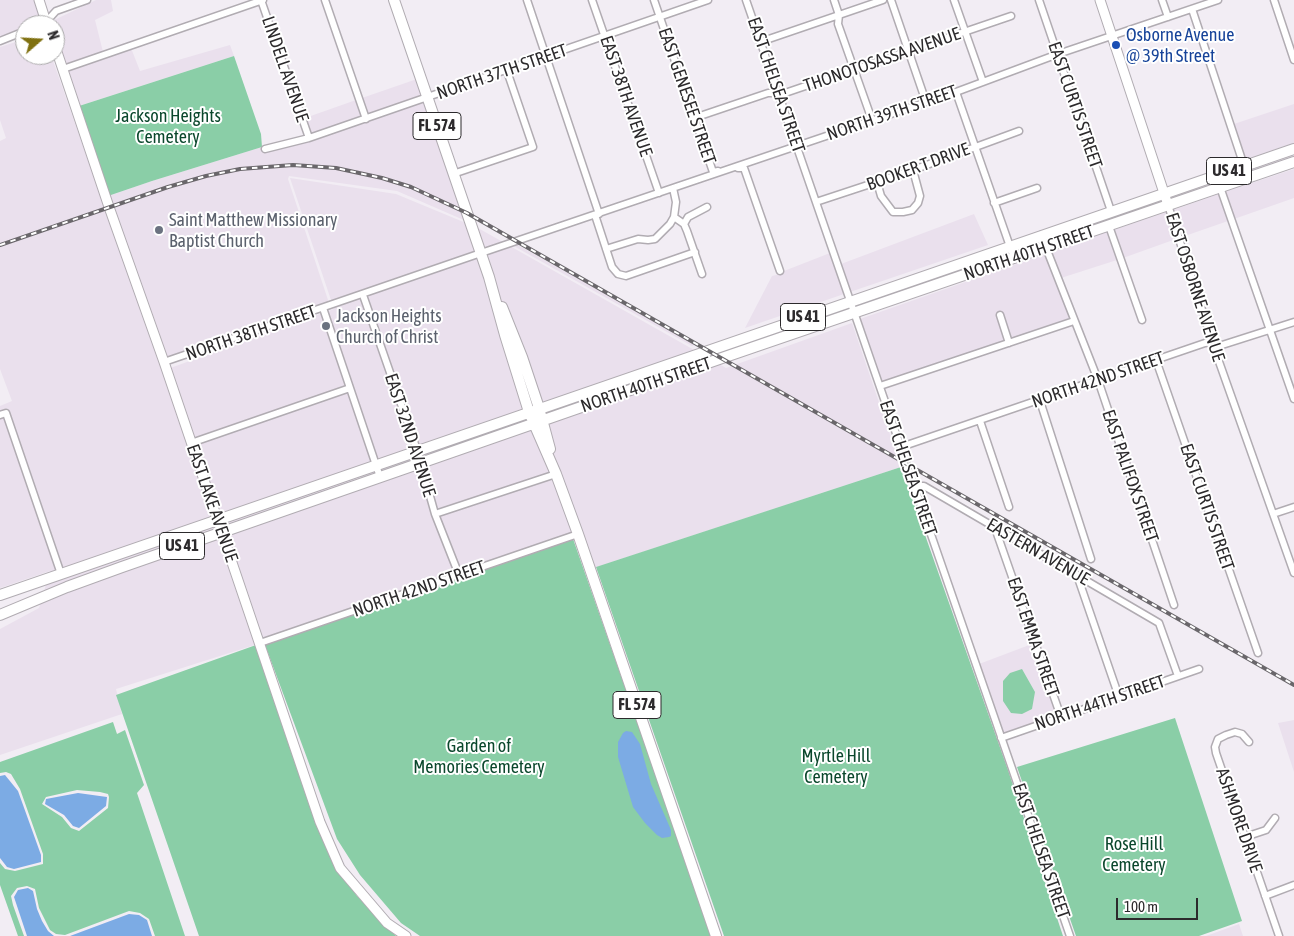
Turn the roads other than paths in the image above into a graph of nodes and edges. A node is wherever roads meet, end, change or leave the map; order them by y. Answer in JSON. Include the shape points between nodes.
{"nodes":[{"id":1,"x":39,"y":0,"type":"edge"},
{"id":2,"x":87,"y":0,"type":"edge"},
{"id":3,"x":261,"y":0,"type":"edge"},
{"id":4,"x":325,"y":0,"type":"edge"},
{"id":5,"x":394,"y":0,"type":"edge"},
{"id":6,"x":527,"y":0,"type":"edge"},
{"id":7,"x":592,"y":0,"type":"edge"},
{"id":8,"x":654,"y":0,"type":"edge"},
{"id":9,"x":708,"y":0,"type":"edge"},
{"id":10,"x":746,"y":0,"type":"edge"},
{"id":11,"x":834,"y":0,"type":"edge"},
{"id":12,"x":884,"y":0,"type":"edge"},
{"id":13,"x":891,"y":0,"type":"edge"},
{"id":14,"x":954,"y":0,"type":"edge"},
{"id":15,"x":1039,"y":0,"type":"edge"},
{"id":16,"x":1100,"y":0,"type":"edge"},
{"id":17,"x":1162,"y":0,"type":"edge"},
{"id":18,"x":1218,"y":0,"type":"edge"},
{"id":19,"x":1274,"y":0,"type":"edge"},
{"id":20,"x":1198,"y":3,"type":"edge"},
{"id":21,"x":1192,"y":9,"type":"junction"},
{"id":22,"x":42,"y":15,"type":"edge"},
{"id":23,"x":52,"y":15,"type":"edge"},
{"id":24,"x":839,"y":15,"type":"junction"},
{"id":25,"x":1012,"y":16,"type":"dead end"},
{"id":26,"x":660,"y":17,"type":"junction"},
{"id":27,"x":1168,"y":17,"type":"junction"},
{"id":28,"x":966,"y":31,"type":"junction"},
{"id":29,"x":15,"y":35,"type":"edge"},
{"id":30,"x":1112,"y":35,"type":"junction"},
{"id":31,"x":605,"y":37,"type":"junction"},
{"id":32,"x":0,"y":41,"type":"edge"},
{"id":33,"x":760,"y":42,"type":"junction"},
{"id":34,"x":909,"y":52,"type":"junction"},
{"id":35,"x":1058,"y":54,"type":"junction"},
{"id":36,"x":546,"y":57,"type":"junction"},
{"id":37,"x":1294,"y":60,"type":"edge"},
{"id":38,"x":62,"y":65,"type":"edge"},
{"id":39,"x":63,"y":69,"type":"junction"},
{"id":40,"x":855,"y":70,"type":"junction"},
{"id":41,"x":507,"y":71,"type":"junction"},
{"id":42,"x":983,"y":82,"type":"junction"},
{"id":43,"x":956,"y":92,"type":"junction"},
{"id":44,"x":779,"y":94,"type":"junction"},
{"id":45,"x":427,"y":98,"type":"junction"},
{"id":46,"x":926,"y":102,"type":"junction"},
{"id":47,"x":694,"y":118,"type":"junction"},
{"id":48,"x":366,"y":119,"type":"junction"},
{"id":49,"x":872,"y":120,"type":"junction"},
{"id":50,"x":1019,"y":131,"type":"dead end"},
{"id":51,"x":309,"y":138,"type":"junction"},
{"id":52,"x":797,"y":146,"type":"junction"},
{"id":53,"x":974,"y":147,"type":"junction"},
{"id":54,"x":1294,"y":148,"type":"edge"},
{"id":55,"x":265,"y":149,"type":"dead end"},
{"id":56,"x":1294,"y":162,"type":"edge"},
{"id":57,"x":1245,"y":165,"type":"junction"},
{"id":58,"x":728,"y":169,"type":"junction"},
{"id":59,"x":913,"y":170,"type":"junction"},
{"id":60,"x":453,"y":174,"type":"junction"},
{"id":61,"x":1248,"y":178,"type":"junction"},
{"id":62,"x":877,"y":182,"type":"junction"},
{"id":63,"x":1220,"y":187,"type":"junction"},
{"id":64,"x":673,"y":188,"type":"junction"},
{"id":65,"x":1037,"y":188,"type":"dead end"},
{"id":66,"x":658,"y":192,"type":"junction"},
{"id":67,"x":1164,"y":193,"type":"junction"},
{"id":68,"x":816,"y":202,"type":"junction"},
{"id":69,"x":994,"y":203,"type":"junction"},
{"id":70,"x":1168,"y":205,"type":"junction"},
{"id":71,"x":707,"y":206,"type":"dead end"},
{"id":72,"x":1112,"y":211,"type":"junction"},
{"id":73,"x":597,"y":215,"type":"junction"},
{"id":74,"x":674,"y":217,"type":"junction"},
{"id":75,"x":684,"y":224,"type":"junction"},
{"id":76,"x":1108,"y":226,"type":"junction"},
{"id":77,"x":1041,"y":235,"type":"junction"},
{"id":78,"x":1010,"y":246,"type":"junction"},
{"id":79,"x":1046,"y":247,"type":"junction"},
{"id":80,"x":606,"y":249,"type":"junction"},
{"id":81,"x":695,"y":252,"type":"junction"},
{"id":82,"x":480,"y":253,"type":"junction"},
{"id":83,"x":980,"y":256,"type":"junction"},
{"id":84,"x":1014,"y":258,"type":"junction"},
{"id":85,"x":984,"y":268,"type":"junction"},
{"id":86,"x":780,"y":271,"type":"dead end"},
{"id":87,"x":933,"y":272,"type":"junction"},
{"id":88,"x":702,"y":274,"type":"dead end"},
{"id":89,"x":937,"y":285,"type":"junction"},
{"id":90,"x":363,"y":295,"type":"junction"},
{"id":91,"x":850,"y":301,"type":"junction"},
{"id":92,"x":323,"y":308,"type":"junction"},
{"id":93,"x":854,"y":313,"type":"junction"},
{"id":94,"x":1000,"y":315,"type":"dead end"},
{"id":95,"x":1142,"y":320,"type":"dead end"},
{"id":96,"x":1074,"y":321,"type":"junction"},
{"id":97,"x":1294,"y":322,"type":"edge"},
{"id":98,"x":1270,"y":330,"type":"junction"},
{"id":99,"x":751,"y":335,"type":"junction"},
{"id":100,"x":1009,"y":343,"type":"junction"},
{"id":101,"x":1213,"y":344,"type":"junction"},
{"id":102,"x":756,"y":347,"type":"junction"},
{"id":103,"x":1156,"y":360,"type":"junction"},
{"id":104,"x":164,"y":362,"type":"junction"},
{"id":105,"x":640,"y":373,"type":"junction"},
{"id":106,"x":1098,"y":380,"type":"junction"},
{"id":107,"x":644,"y":385,"type":"junction"},
{"id":108,"x":880,"y":386,"type":"junction"},
{"id":109,"x":350,"y":388,"type":"junction"},
{"id":110,"x":1294,"y":398,"type":"edge"},
{"id":111,"x":1040,"y":400,"type":"junction"},
{"id":112,"x":534,"y":410,"type":"junction"},
{"id":113,"x":3,"y":414,"type":"edge"},
{"id":114,"x":980,"y":421,"type":"junction"},
{"id":115,"x":538,"y":422,"type":"junction"},
{"id":116,"x":191,"y":443,"type":"junction"},
{"id":117,"x":901,"y":447,"type":"junction"},
{"id":118,"x":417,"y":450,"type":"junction"},
{"id":119,"x":421,"y":463,"type":"junction"},
{"id":120,"x":376,"y":464,"type":"junction"},
{"id":121,"x":556,"y":474,"type":"junction"},
{"id":122,"x":380,"y":477,"type":"junction"},
{"id":123,"x":915,"y":486,"type":"junction"},
{"id":124,"x":298,"y":492,"type":"junction"},
{"id":125,"x":302,"y":504,"type":"junction"},
{"id":126,"x":1009,"y":507,"type":"dead end"},
{"id":127,"x":1294,"y":507,"type":"edge"},
{"id":128,"x":435,"y":514,"type":"junction"},
{"id":129,"x":1273,"y":514,"type":"junction"},
{"id":130,"x":218,"y":520,"type":"junction"},
{"id":131,"x":995,"y":528,"type":"junction"},
{"id":132,"x":222,"y":532,"type":"junction"},
{"id":133,"x":578,"y":534,"type":"junction"},
{"id":134,"x":118,"y":554,"type":"junction"},
{"id":135,"x":1091,"y":558,"type":"dead end"},
{"id":136,"x":122,"y":567,"type":"junction"},
{"id":137,"x":1294,"y":573,"type":"edge"},
{"id":138,"x":61,"y":574,"type":"junction"},
{"id":139,"x":1077,"y":574,"type":"junction"},
{"id":140,"x":459,"y":575,"type":"junction"},
{"id":141,"x":0,"y":595,"type":"edge"},
{"id":142,"x":1174,"y":605,"type":"dead end"},
{"id":143,"x":2,"y":613,"type":"edge"},
{"id":144,"x":260,"y":643,"type":"junction"},
{"id":145,"x":1258,"y":653,"type":"dead end"},
{"id":146,"x":1199,"y":669,"type":"dead end"},
{"id":147,"x":1178,"y":676,"type":"junction"},
{"id":148,"x":1120,"y":697,"type":"junction"},
{"id":149,"x":1061,"y":717,"type":"junction"},
{"id":150,"x":1001,"y":738,"type":"junction"},
{"id":151,"x":1249,"y":742,"type":"dead end"},
{"id":152,"x":1275,"y":818,"type":"dead end"},
{"id":153,"x":1245,"y":837,"type":"junction"},
{"id":154,"x":1294,"y":885,"type":"edge"},
{"id":155,"x":1265,"y":896,"type":"junction"},
{"id":156,"x":406,"y":936,"type":"edge"},
{"id":157,"x":716,"y":936,"type":"edge"},
{"id":158,"x":1070,"y":936,"type":"edge"},
{"id":159,"x":1279,"y":936,"type":"edge"}],
"edges":[{"from":1,"to":22,"type":"street"},
{"from":2,"to":23,"type":"street"},
{"from":3,"to":39,"type":"street"},
{"from":3,"to":51,"type":"street","name":"LINDELL AVENUE"},
{"from":4,"to":48,"type":"street"},
{"from":5,"to":45,"type":"main road","number":"FL 574"},
{"from":6,"to":36,"type":"street"},
{"from":7,"to":31,"type":"street","name":"EAST 38TH AVENUE"},
{"from":8,"to":26,"type":"street","name":"EAST GENESEE STREET"},
{"from":9,"to":26,"type":"street","name":"NORTH 37TH STREET"},
{"from":10,"to":33,"type":"street","name":"EAST CHELSEA STREET"},
{"from":11,"to":24,"type":"street"},
{"from":12,"to":24,"type":"street"},
{"from":13,"to":34,"type":"street"},
{"from":14,"to":28,"type":"street"},
{"from":15,"to":35,"type":"street","name":"EAST CURTIS STREET"},
{"from":16,"to":30,"type":"street","name":"EAST OSBORNE AVENUE"},
{"from":17,"to":27,"type":"street"},
{"from":18,"to":20,"type":"street","name":"NORTH 39TH STREET"},
{"from":19,"to":37,"type":"street"},
{"from":20,"to":21,"type":"street","name":"NORTH 39TH STREET"},
{"from":21,"to":27,"type":"street","name":"NORTH 39TH STREET"},
{"from":21,"to":57,"type":"street"},
{"from":24,"to":33,"type":"street"},
{"from":24,"to":40,"type":"street","via":[[838,24]]},
{"from":25,"to":28,"type":"street","name":"THONOTOSASSA AVENUE"},
{"from":26,"to":31,"type":"street","name":"NORTH 37TH STREET"},
{"from":26,"to":47,"type":"street","name":"EAST GENESEE STREET"},
{"from":27,"to":30,"type":"street","name":"NORTH 39TH STREET"},
{"from":28,"to":34,"type":"street","name":"THONOTOSASSA AVENUE"},
{"from":28,"to":42,"type":"street"},
{"from":29,"to":32,"type":"street"},
{"from":30,"to":35,"type":"street","name":"NORTH 39TH STREET"},
{"from":30,"to":67,"type":"street","name":"EAST OSBORNE AVENUE"},
{"from":31,"to":36,"type":"street","name":"NORTH 37TH STREET"},
{"from":31,"to":66,"type":"street","name":"EAST 38TH AVENUE"},
{"from":33,"to":44,"type":"street","name":"EAST CHELSEA STREET"},
{"from":34,"to":40,"type":"street","name":"THONOTOSASSA AVENUE"},
{"from":34,"to":46,"type":"street"},
{"from":35,"to":42,"type":"street","name":"NORTH 39TH STREET"},
{"from":35,"to":72,"type":"street","name":"EAST CURTIS STREET"},
{"from":36,"to":41,"type":"street","name":"NORTH 37TH STREET"},
{"from":36,"to":73,"type":"street"},
{"from":38,"to":39,"type":"street","name":"EAST LAKE AVENUE"},
{"from":39,"to":104,"type":"street","name":"EAST LAKE AVENUE"},
{"from":40,"to":44,"type":"street","name":"THONOTOSASSA AVENUE"},
{"from":40,"to":49,"type":"street"},
{"from":41,"to":45,"type":"street","name":"NORTH 37TH STREET"},
{"from":41,"to":60,"type":"street","via":[[533,147]]},
{"from":42,"to":43,"type":"street","name":"NORTH 39TH STREET"},
{"from":43,"to":46,"type":"street","name":"NORTH 39TH STREET"},
{"from":43,"to":53,"type":"street"},
{"from":44,"to":47,"type":"street","name":"THONOTOSASSA AVENUE","via":[[768,93]]},
{"from":44,"to":52,"type":"street","name":"EAST CHELSEA STREET"},
{"from":45,"to":48,"type":"street","name":"NORTH 37TH STREET"},
{"from":45,"to":60,"type":"main road","number":"FL 574"},
{"from":46,"to":49,"type":"street","name":"NORTH 39TH STREET"},
{"from":47,"to":58,"type":"street","name":"EAST GENESEE STREET","via":[[713,172]]},
{"from":48,"to":51,"type":"street","name":"NORTH 37TH STREET"},
{"from":49,"to":52,"type":"street","name":"NORTH 39TH STREET"},
{"from":50,"to":53,"type":"street","name":"BOOKER T DRIVE"},
{"from":51,"to":55,"type":"street","name":"NORTH 37TH STREET"},
{"from":52,"to":58,"type":"street","name":"NORTH 39TH STREET"},
{"from":52,"to":68,"type":"street","name":"EAST CHELSEA STREET"},
{"from":53,"to":59,"type":"street","name":"BOOKER T DRIVE"},
{"from":53,"to":69,"type":"street"},
{"from":54,"to":57,"type":"main road","name":"NORTH 40TH STREET","number":"US 41"},
{"from":56,"to":61,"type":"main road","name":"NORTH 40TH STREET","number":"US 41"},
{"from":57,"to":61,"type":"street"},
{"from":57,"to":67,"type":"main road","name":"NORTH 40TH STREET","number":"US 41"},
{"from":58,"to":64,"type":"street","name":"NORTH 39TH STREET"},
{"from":58,"to":86,"type":"street","name":"EAST GENESEE STREET","via":[[744,168]]},
{"from":59,"to":62,"type":"street","name":"BOOKER T DRIVE"},
{"from":59,"to":62,"type":"street","via":[[920,196],[912,210],[893,212],[881,196]]},
{"from":60,"to":82,"type":"main road","number":"FL 574"},
{"from":61,"to":63,"type":"main road","name":"NORTH 40TH STREET","number":"US 41"},
{"from":62,"to":68,"type":"street","name":"BOOKER T DRIVE"},
{"from":63,"to":70,"type":"main road","name":"NORTH 40TH STREET","number":"US 41"},
{"from":63,"to":98,"type":"street"},
{"from":64,"to":66,"type":"street","name":"NORTH 39TH STREET"},
{"from":64,"to":74,"type":"street","via":[[676,202]]},
{"from":65,"to":69,"type":"street"},
{"from":66,"to":73,"type":"street","name":"NORTH 39TH STREET"},
{"from":67,"to":70,"type":"street","name":"EAST OSBORNE AVENUE"},
{"from":67,"to":72,"type":"main road","name":"NORTH 40TH STREET","number":"US 41"},
{"from":68,"to":91,"type":"street","name":"EAST CHELSEA STREET"},
{"from":69,"to":78,"type":"street"},
{"from":70,"to":76,"type":"main road","name":"NORTH 40TH STREET","number":"US 41"},
{"from":70,"to":101,"type":"street","name":"EAST OSBORNE AVENUE"},
{"from":71,"to":75,"type":"street","via":[[688,217]]},
{"from":72,"to":77,"type":"main road","name":"NORTH 40TH STREET","number":"US 41"},
{"from":73,"to":80,"type":"street"},
{"from":73,"to":82,"type":"street","name":"NORTH 39TH STREET"},
{"from":74,"to":75,"type":"street"},
{"from":74,"to":80,"type":"street","via":[[655,239],[638,239]]},
{"from":75,"to":81,"type":"street"},
{"from":76,"to":79,"type":"main road","name":"NORTH 40TH STREET","number":"US 41"},
{"from":76,"to":95,"type":"street"},
{"from":77,"to":78,"type":"main road","name":"NORTH 40TH STREET","number":"US 41"},
{"from":77,"to":79,"type":"street","name":"EAST PALIFOX STREET"},
{"from":78,"to":83,"type":"main road","name":"NORTH 40TH STREET","number":"US 41"},
{"from":78,"to":84,"type":"street"},
{"from":79,"to":84,"type":"main road","name":"NORTH 40TH STREET","number":"US 41"},
{"from":79,"to":96,"type":"street","name":"EAST PALIFOX STREET"},
{"from":80,"to":81,"type":"street","via":[[615,271],[626,276]]},
{"from":81,"to":88,"type":"street"},
{"from":82,"to":90,"type":"street","name":"NORTH 38TH STREET"},
{"from":82,"to":112,"type":"main road","number":"FL 574","via":[[515,339]]},
{"from":83,"to":85,"type":"street"},
{"from":83,"to":87,"type":"main road","name":"NORTH 40TH STREET","number":"US 41"},
{"from":84,"to":85,"type":"main road","name":"NORTH 40TH STREET","number":"US 41"},
{"from":85,"to":89,"type":"main road","name":"NORTH 40TH STREET","number":"US 41"},
{"from":87,"to":89,"type":"street"},
{"from":87,"to":91,"type":"main road","name":"NORTH 40TH STREET","number":"US 41"},
{"from":89,"to":93,"type":"main road","name":"NORTH 40TH STREET","number":"US 41"},
{"from":90,"to":92,"type":"street","name":"NORTH 38TH STREET"},
{"from":90,"to":118,"type":"street","name":"EAST 32ND AVENUE"},
{"from":91,"to":93,"type":"street","name":"EAST CHELSEA STREET"},
{"from":91,"to":99,"type":"main road","name":"NORTH 40TH STREET","number":"US 41"},
{"from":92,"to":104,"type":"street","name":"NORTH 38TH STREET"},
{"from":92,"to":109,"type":"street"},
{"from":93,"to":102,"type":"main road","name":"NORTH 40TH STREET","number":"US 41"},
{"from":93,"to":108,"type":"street","name":"EAST CHELSEA STREET"},
{"from":94,"to":100,"type":"street"},
{"from":96,"to":100,"type":"street"},
{"from":96,"to":106,"type":"street","name":"EAST PALIFOX STREET"},
{"from":97,"to":98,"type":"street","name":"NORTH 42ND STREET"},
{"from":98,"to":101,"type":"street","name":"NORTH 42ND STREET","via":[[1219,346]]},
{"from":98,"to":110,"type":"street"},
{"from":99,"to":102,"type":"street"},
{"from":99,"to":105,"type":"main road","name":"NORTH 40TH STREET","number":"US 41"},
{"from":100,"to":108,"type":"street"},
{"from":101,"to":103,"type":"street","name":"NORTH 42ND STREET","via":[[1205,343]]},
{"from":101,"to":129,"type":"street","name":"EAST OSBORNE AVENUE"},
{"from":102,"to":107,"type":"main road","name":"NORTH 40TH STREET","number":"US 41"},
{"from":103,"to":106,"type":"street","name":"NORTH 42ND STREET"},
{"from":103,"to":145,"type":"street","name":"EAST CURTIS STREET"},
{"from":104,"to":116,"type":"street","name":"EAST LAKE AVENUE"},
{"from":105,"to":107,"type":"street"},
{"from":105,"to":112,"type":"main road","name":"NORTH 40TH STREET","number":"US 41"},
{"from":106,"to":111,"type":"street","name":"NORTH 42ND STREET"},
{"from":106,"to":142,"type":"street","name":"EAST PALIFOX STREET"},
{"from":107,"to":115,"type":"main road","name":"NORTH 40TH STREET","number":"US 41"},
{"from":108,"to":117,"type":"street","name":"EAST CHELSEA STREET"},
{"from":109,"to":116,"type":"street"},
{"from":109,"to":120,"type":"street"},
{"from":111,"to":114,"type":"street","name":"NORTH 42ND STREET"},
{"from":111,"to":135,"type":"street"},
{"from":112,"to":115,"type":"main road","number":"FL 574"},
{"from":112,"to":118,"type":"main road","name":"NORTH 40TH STREET","number":"US 41"},
{"from":113,"to":138,"type":"street"},
{"from":114,"to":117,"type":"street","name":"NORTH 42ND STREET"},
{"from":114,"to":126,"type":"street"},
{"from":115,"to":119,"type":"main road","name":"NORTH 40TH STREET","number":"US 41"},
{"from":115,"to":121,"type":"main road","number":"FL 574"},
{"from":116,"to":130,"type":"street","name":"EAST LAKE AVENUE"},
{"from":117,"to":123,"type":"street","name":"EAST CHELSEA STREET"},
{"from":118,"to":119,"type":"street","name":"EAST 32ND AVENUE"},
{"from":118,"to":120,"type":"main road","name":"NORTH 40TH STREET","number":"US 41"},
{"from":119,"to":122,"type":"main road","name":"NORTH 40TH STREET","number":"US 41"},
{"from":119,"to":128,"type":"street","name":"EAST 32ND AVENUE"},
{"from":120,"to":122,"type":"street"},
{"from":120,"to":124,"type":"main road","name":"NORTH 40TH STREET","number":"US 41"},
{"from":121,"to":128,"type":"street"},
{"from":121,"to":133,"type":"main road","number":"FL 574"},
{"from":122,"to":125,"type":"main road","name":"NORTH 40TH STREET","number":"US 41"},
{"from":123,"to":131,"type":"street","name":"EASTERN AVENUE","via":[[924,486]]},
{"from":123,"to":150,"type":"street","name":"EAST CHELSEA STREET"},
{"from":124,"to":125,"type":"street"},
{"from":124,"to":130,"type":"main road","name":"NORTH 40TH STREET","number":"US 41"},
{"from":125,"to":132,"type":"main road","name":"NORTH 40TH STREET","number":"US 41"},
{"from":127,"to":129,"type":"street"},
{"from":128,"to":140,"type":"street","name":"EAST 32ND AVENUE"},
{"from":129,"to":137,"type":"street","name":"EAST OSBORNE AVENUE"},
{"from":130,"to":132,"type":"street","name":"EAST LAKE AVENUE"},
{"from":130,"to":134,"type":"main road","name":"NORTH 40TH STREET","number":"US 41"},
{"from":131,"to":139,"type":"street","name":"EASTERN AVENUE"},
{"from":131,"to":149,"type":"street","name":"EAST EMMA STREET"},
{"from":132,"to":136,"type":"main road","name":"NORTH 40TH STREET","number":"US 41"},
{"from":132,"to":144,"type":"street","name":"EAST LAKE AVENUE"},
{"from":133,"to":140,"type":"street","name":"NORTH 42ND STREET"},
{"from":133,"to":157,"type":"main road","number":"FL 574"},
{"from":134,"to":136,"type":"street"},
{"from":134,"to":138,"type":"main road","name":"NORTH 40TH STREET","number":"US 41"},
{"from":136,"to":143,"type":"main road","name":"NORTH 40TH STREET","number":"US 41"},
{"from":138,"to":141,"type":"main road","name":"NORTH 40TH STREET","number":"US 41"},
{"from":139,"to":147,"type":"street","name":"EASTERN AVENUE","via":[[1159,623]]},
{"from":139,"to":148,"type":"street"},
{"from":140,"to":144,"type":"street","name":"NORTH 42ND STREET"},
{"from":144,"to":156,"type":"street","name":"EAST LAKE AVENUE","via":[[320,822],[340,868],[388,923]]},
{"from":146,"to":147,"type":"street","name":"NORTH 44TH STREET"},
{"from":147,"to":148,"type":"street","name":"NORTH 44TH STREET"},
{"from":148,"to":149,"type":"street","name":"NORTH 44TH STREET"},
{"from":149,"to":150,"type":"street","name":"NORTH 44TH STREET"},
{"from":150,"to":158,"type":"street","name":"EAST CHELSEA STREET"},
{"from":151,"to":153,"type":"street","name":"ASHMORE DRIVE","via":[[1242,734],[1234,732],[1218,738],[1215,746]]},
{"from":152,"to":153,"type":"street","via":[[1266,830]]},
{"from":153,"to":155,"type":"street","name":"ASHMORE DRIVE"},
{"from":154,"to":155,"type":"street"},
{"from":155,"to":159,"type":"street","name":"ASHMORE DRIVE"}]}
